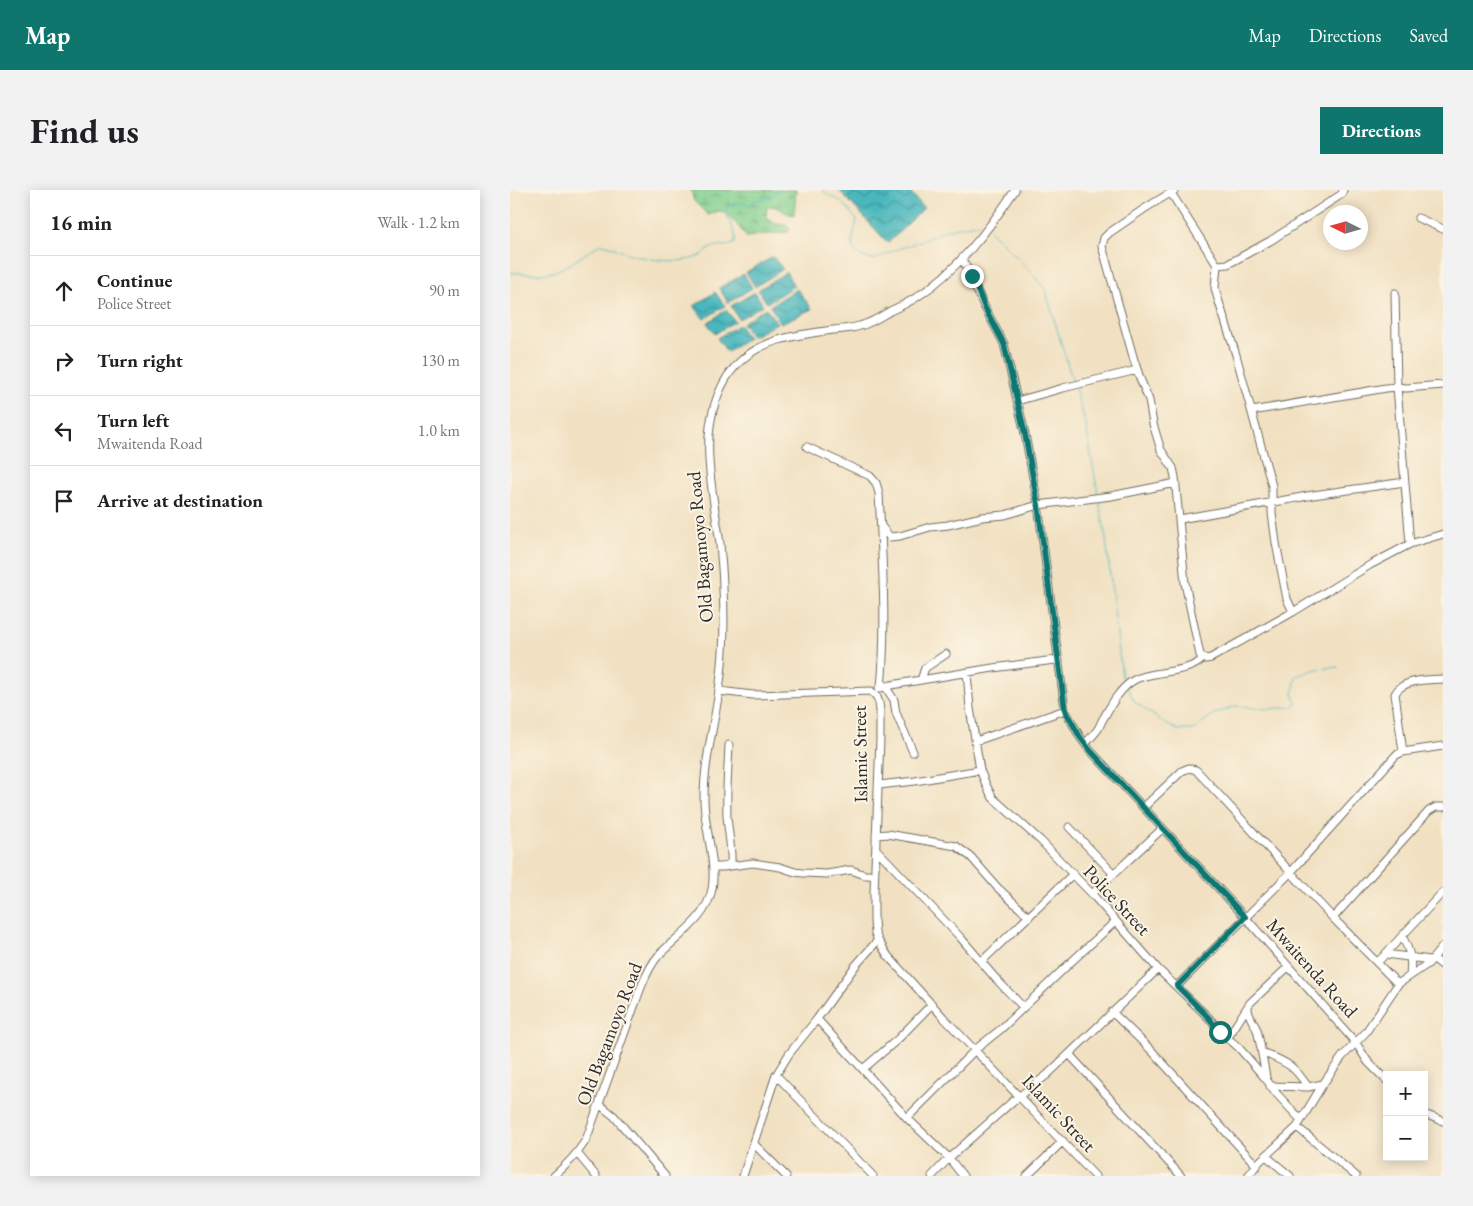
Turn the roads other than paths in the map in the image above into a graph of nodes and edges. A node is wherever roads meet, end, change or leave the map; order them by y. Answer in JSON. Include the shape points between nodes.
{"nodes":[{"id":1,"x":1015,"y":190,"type":"edge"},
{"id":2,"x":1343,"y":190,"type":"edge"},
{"id":3,"x":1173,"y":191,"type":"edge"},
{"id":4,"x":1418,"y":218,"type":"dead end"},
{"id":5,"x":1443,"y":229,"type":"edge"},
{"id":6,"x":962,"y":258,"type":"junction"},
{"id":7,"x":1217,"y":265,"type":"junction"},
{"id":8,"x":1395,"y":293,"type":"dead end"},
{"id":9,"x":1137,"y":370,"type":"junction"},
{"id":10,"x":1443,"y":385,"type":"edge"},
{"id":11,"x":1397,"y":387,"type":"junction"},
{"id":12,"x":1017,"y":401,"type":"junction"},
{"id":13,"x":1252,"y":411,"type":"junction"},
{"id":14,"x":807,"y":447,"type":"dead end"},
{"id":15,"x":1405,"y":482,"type":"junction"},
{"id":16,"x":1176,"y":484,"type":"junction"},
{"id":17,"x":1272,"y":502,"type":"junction"},
{"id":18,"x":1038,"y":505,"type":"junction"},
{"id":19,"x":1180,"y":519,"type":"junction"},
{"id":20,"x":880,"y":526,"type":"junction"},
{"id":21,"x":1443,"y":534,"type":"edge"},
{"id":22,"x":1410,"y":544,"type":"junction"},
{"id":23,"x":1293,"y":612,"type":"junction"},
{"id":24,"x":946,"y":654,"type":"dead end"},
{"id":25,"x":1203,"y":658,"type":"junction"},
{"id":26,"x":1059,"y":661,"type":"junction"},
{"id":27,"x":967,"y":674,"type":"junction"},
{"id":28,"x":1443,"y":678,"type":"edge"},
{"id":29,"x":921,"y":680,"type":"junction"},
{"id":30,"x":883,"y":687,"type":"junction"},
{"id":31,"x":719,"y":691,"type":"junction"},
{"id":32,"x":871,"y":691,"type":"junction"},
{"id":33,"x":1065,"y":710,"type":"junction"},
{"id":34,"x":976,"y":741,"type":"junction"},
{"id":35,"x":1085,"y":744,"type":"junction"},
{"id":36,"x":729,"y":745,"type":"dead end"},
{"id":37,"x":1443,"y":746,"type":"edge"},
{"id":38,"x":913,"y":752,"type":"dead end"},
{"id":39,"x":1403,"y":752,"type":"junction"},
{"id":40,"x":980,"y":770,"type":"junction"},
{"id":41,"x":878,"y":785,"type":"junction"},
{"id":42,"x":1443,"y":807,"type":"edge"},
{"id":43,"x":1144,"y":808,"type":"junction"},
{"id":44,"x":1069,"y":826,"type":"dead end"},
{"id":45,"x":1162,"y":828,"type":"junction"},
{"id":46,"x":876,"y":835,"type":"junction"},
{"id":47,"x":876,"y":850,"type":"junction"},
{"id":48,"x":713,"y":867,"type":"junction"},
{"id":49,"x":723,"y":867,"type":"junction"},
{"id":50,"x":1290,"y":872,"type":"junction"},
{"id":51,"x":1113,"y":873,"type":"junction"},
{"id":52,"x":874,"y":875,"type":"junction"},
{"id":53,"x":1072,"y":875,"type":"junction"},
{"id":54,"x":1443,"y":892,"type":"edge"},
{"id":55,"x":1092,"y":894,"type":"junction"},
{"id":56,"x":1029,"y":917,"type":"junction"},
{"id":57,"x":1245,"y":917,"type":"junction"},
{"id":58,"x":1333,"y":918,"type":"junction"},
{"id":59,"x":1116,"y":921,"type":"junction"},
{"id":60,"x":1402,"y":936,"type":"junction"},
{"id":61,"x":878,"y":940,"type":"junction"},
{"id":62,"x":1443,"y":946,"type":"edge"},
{"id":63,"x":1386,"y":954,"type":"junction"},
{"id":64,"x":1411,"y":957,"type":"junction"},
{"id":65,"x":1432,"y":959,"type":"junction"},
{"id":66,"x":981,"y":962,"type":"junction"},
{"id":67,"x":1377,"y":963,"type":"junction"},
{"id":68,"x":1288,"y":966,"type":"junction"},
{"id":69,"x":1443,"y":966,"type":"edge"},
{"id":70,"x":1158,"y":969,"type":"junction"},
{"id":71,"x":1410,"y":976,"type":"junction"},
{"id":72,"x":1398,"y":984,"type":"junction"},
{"id":73,"x":1177,"y":986,"type":"junction"},
{"id":74,"x":932,"y":1004,"type":"junction"},
{"id":75,"x":1023,"y":1008,"type":"junction"},
{"id":76,"x":1248,"y":1008,"type":"junction"},
{"id":77,"x":1112,"y":1012,"type":"junction"},
{"id":78,"x":817,"y":1019,"type":"junction"},
{"id":79,"x":1227,"y":1039,"type":"junction"},
{"id":80,"x":1356,"y":1042,"type":"junction"},
{"id":81,"x":976,"y":1049,"type":"junction"},
{"id":82,"x":1262,"y":1052,"type":"junction"},
{"id":83,"x":1069,"y":1054,"type":"junction"},
{"id":84,"x":863,"y":1069,"type":"junction"},
{"id":85,"x":776,"y":1075,"type":"junction"},
{"id":86,"x":1383,"y":1077,"type":"edge"},
{"id":87,"x":1268,"y":1082,"type":"junction"},
{"id":88,"x":1323,"y":1084,"type":"junction"},
{"id":89,"x":1308,"y":1087,"type":"junction"},
{"id":90,"x":1020,"y":1096,"type":"junction"},
{"id":91,"x":599,"y":1104,"type":"junction"},
{"id":92,"x":1428,"y":1115,"type":"edge"},
{"id":93,"x":907,"y":1118,"type":"junction"},
{"id":94,"x":1301,"y":1120,"type":"junction"},
{"id":95,"x":1443,"y":1121,"type":"edge"},
{"id":96,"x":1296,"y":1127,"type":"junction"},
{"id":97,"x":1063,"y":1142,"type":"junction"},
{"id":98,"x":754,"y":1144,"type":"junction"},
{"id":99,"x":577,"y":1153,"type":"junction"},
{"id":100,"x":1266,"y":1156,"type":"junction"},
{"id":101,"x":948,"y":1158,"type":"junction"},
{"id":102,"x":1257,"y":1166,"type":"junction"},
{"id":103,"x":554,"y":1176,"type":"edge"},
{"id":104,"x":596,"y":1176,"type":"edge"},
{"id":105,"x":665,"y":1176,"type":"edge"},
{"id":106,"x":743,"y":1176,"type":"edge"},
{"id":107,"x":786,"y":1176,"type":"edge"},
{"id":108,"x":873,"y":1176,"type":"edge"},
{"id":109,"x":932,"y":1176,"type":"edge"},
{"id":110,"x":963,"y":1176,"type":"edge"},
{"id":111,"x":1027,"y":1176,"type":"edge"},
{"id":112,"x":1095,"y":1176,"type":"edge"},
{"id":113,"x":1181,"y":1176,"type":"edge"},
{"id":114,"x":1248,"y":1176,"type":"edge"},
{"id":115,"x":1290,"y":1176,"type":"edge"},
{"id":116,"x":1356,"y":1176,"type":"edge"}],
"edges":[{"from":1,"to":6,"type":"street","name":"Old Bagamoyo Road"},
{"from":2,"to":7,"type":"street","via":[[1342,194],[1270,240],[1228,264]]},
{"from":3,"to":7,"type":"street"},
{"from":3,"to":9,"type":"street","via":[[1109,233],[1103,242]]},
{"from":4,"to":5,"type":"street"},
{"from":6,"to":12,"type":"street","name":"Mwaitenda Road","via":[[1004,344]]},
{"from":6,"to":31,"type":"street","name":"Old Bagamoyo Road","via":[[917,297],[867,324],[769,342],[745,356],[728,377],[714,405],[708,442],[723,590],[723,654]]},
{"from":7,"to":13,"type":"street","via":[[1218,300]]},
{"from":8,"to":11,"type":"street"},
{"from":9,"to":12,"type":"street"},
{"from":9,"to":16,"type":"street","via":[[1149,400],[1161,450],[1173,468]]},
{"from":10,"to":11,"type":"street"},
{"from":11,"to":13,"type":"street"},
{"from":11,"to":15,"type":"street"},
{"from":12,"to":18,"type":"street","name":"Mwaitenda Road"},
{"from":13,"to":17,"type":"street","via":[[1272,486]]},
{"from":14,"to":20,"type":"street","via":[[870,476],[879,493]]},
{"from":15,"to":17,"type":"street"},
{"from":15,"to":22,"type":"street"},
{"from":16,"to":18,"type":"street"},
{"from":16,"to":19,"type":"street"},
{"from":17,"to":19,"type":"street"},
{"from":17,"to":23,"type":"street","via":[[1283,584]]},
{"from":18,"to":20,"type":"street","via":[[1005,515],[930,527],[900,536],[890,537]]},
{"from":18,"to":26,"type":"street","name":"Mwaitenda Road"},
{"from":19,"to":25,"type":"street","via":[[1189,603]]},
{"from":20,"to":30,"type":"street"},
{"from":21,"to":22,"type":"street"},
{"from":22,"to":23,"type":"street"},
{"from":23,"to":25,"type":"street","via":[[1211,658]]},
{"from":24,"to":29,"type":"street","via":[[925,668]]},
{"from":25,"to":35,"type":"street","via":[[1181,669],[1147,675],[1124,687],[1098,730]]},
{"from":26,"to":27,"type":"street"},
{"from":26,"to":33,"type":"street","name":"Mwaitenda Road"},
{"from":27,"to":29,"type":"street"},
{"from":27,"to":34,"type":"street","name":"Police Street"},
{"from":28,"to":39,"type":"street","via":[[1409,682],[1397,689]]},
{"from":29,"to":30,"type":"street"},
{"from":30,"to":32,"type":"street"},
{"from":30,"to":38,"type":"street","via":[[894,700],[896,713]]},
{"from":31,"to":32,"type":"street","name":"Islamic Street","via":[[762,695]]},
{"from":31,"to":48,"type":"street","name":"Old Bagamoyo Road","via":[[704,786]]},
{"from":32,"to":41,"type":"street","name":"Islamic Street","via":[[880,711]]},
{"from":33,"to":34,"type":"street"},
{"from":33,"to":35,"type":"street","name":"Mwaitenda Road"},
{"from":34,"to":40,"type":"street","name":"Police Street"},
{"from":35,"to":43,"type":"street","name":"Mwaitenda Road"},
{"from":36,"to":49,"type":"street","via":[[727,809],[732,857],[731,862]]},
{"from":37,"to":39,"type":"street"},
{"from":39,"to":50,"type":"street","via":[[1396,755]]},
{"from":40,"to":41,"type":"street"},
{"from":40,"to":53,"type":"street","name":"Police Street","via":[[993,798],[1041,840]]},
{"from":41,"to":46,"type":"street","name":"Islamic Street"},
{"from":42,"to":58,"type":"street","via":[[1429,811]]},
{"from":43,"to":45,"type":"street","name":"Mwaitenda Road"},
{"from":43,"to":50,"type":"street","via":[[1182,770],[1193,768]]},
{"from":44,"to":51,"type":"street"},
{"from":45,"to":51,"type":"street"},
{"from":45,"to":57,"type":"street","name":"Mwaitenda Road"},
{"from":46,"to":47,"type":"street","name":"Islamic Street"},
{"from":46,"to":56,"type":"street","via":[[888,834],[956,846]]},
{"from":47,"to":52,"type":"street","name":"Islamic Street"},
{"from":47,"to":66,"type":"street"},
{"from":48,"to":49,"type":"street"},
{"from":48,"to":91,"type":"street","name":"Old Bagamoyo Road","via":[[712,893],[706,906],[696,922],[659,955],[648,972]]},
{"from":49,"to":52,"type":"street","via":[[753,863],[803,873],[851,870]]},
{"from":50,"to":57,"type":"street"},
{"from":50,"to":58,"type":"street"},
{"from":51,"to":55,"type":"street"},
{"from":52,"to":61,"type":"street","name":"Islamic Street","via":[[874,920]]},
{"from":53,"to":55,"type":"street","name":"Police Street"},
{"from":53,"to":56,"type":"street"},
{"from":54,"to":60,"type":"street"},
{"from":55,"to":59,"type":"street","name":"Police Street"},
{"from":56,"to":66,"type":"street"},
{"from":57,"to":68,"type":"street","name":"Mwaitenda Road"},
{"from":57,"to":73,"type":"street"},
{"from":58,"to":67,"type":"street"},
{"from":59,"to":70,"type":"street","name":"Police Street"},
{"from":59,"to":75,"type":"street"},
{"from":60,"to":63,"type":"street"},
{"from":60,"to":64,"type":"street"},
{"from":61,"to":74,"type":"street","name":"Islamic Street","via":[[888,956]]},
{"from":61,"to":78,"type":"street"},
{"from":62,"to":65,"type":"street"},
{"from":63,"to":64,"type":"street"},
{"from":63,"to":67,"type":"street"},
{"from":64,"to":65,"type":"street"},
{"from":64,"to":71,"type":"street"},
{"from":65,"to":69,"type":"street"},
{"from":65,"to":71,"type":"street"},
{"from":66,"to":75,"type":"street"},
{"from":67,"to":72,"type":"street"},
{"from":68,"to":76,"type":"street"},
{"from":68,"to":80,"type":"street","name":"Mwaitenda Road"},
{"from":70,"to":73,"type":"street","name":"Police Street"},
{"from":70,"to":77,"type":"street"},
{"from":71,"to":72,"type":"street"},
{"from":72,"to":80,"type":"street"},
{"from":73,"to":79,"type":"street","name":"Police Street"},
{"from":74,"to":81,"type":"street","name":"Islamic Street"},
{"from":74,"to":84,"type":"street"},
{"from":75,"to":81,"type":"street"},
{"from":76,"to":79,"type":"street"},
{"from":76,"to":82,"type":"street"},
{"from":77,"to":83,"type":"street"},
{"from":77,"to":102,"type":"street"},
{"from":78,"to":84,"type":"street"},
{"from":78,"to":85,"type":"street"},
{"from":79,"to":87,"type":"street","name":"Police Street"},
{"from":80,"to":86,"type":"street","name":"Mwaitenda Road","via":[[1368,1062]]},
{"from":80,"to":88,"type":"street"},
{"from":81,"to":90,"type":"street","name":"Islamic Street"},
{"from":81,"to":93,"type":"street"},
{"from":82,"to":87,"type":"street"},
{"from":82,"to":89,"type":"street","via":[[1292,1066]]},
{"from":83,"to":90,"type":"street"},
{"from":83,"to":113,"type":"street"},
{"from":84,"to":93,"type":"street"},
{"from":85,"to":98,"type":"street"},
{"from":85,"to":108,"type":"street"},
{"from":87,"to":89,"type":"street"},
{"from":87,"to":94,"type":"street","name":"Police Street"},
{"from":88,"to":89,"type":"street"},
{"from":88,"to":94,"type":"street"},
{"from":90,"to":97,"type":"street","name":"Islamic Street"},
{"from":90,"to":101,"type":"street"},
{"from":91,"to":99,"type":"street","name":"Old Bagamoyo Road","via":[[586,1140]]},
{"from":91,"to":105,"type":"street","via":[[614,1116]]},
{"from":92,"to":95,"type":"street"},
{"from":93,"to":101,"type":"street"},
{"from":94,"to":96,"type":"street"},
{"from":96,"to":100,"type":"street"},
{"from":96,"to":116,"type":"street"},
{"from":97,"to":111,"type":"street"},
{"from":97,"to":112,"type":"street","name":"Islamic Street"},
{"from":98,"to":106,"type":"street"},
{"from":98,"to":107,"type":"street"},
{"from":99,"to":103,"type":"street","name":"Old Bagamoyo Road"},
{"from":99,"to":104,"type":"street"},
{"from":100,"to":102,"type":"street"},
{"from":100,"to":115,"type":"street"},
{"from":101,"to":109,"type":"street"},
{"from":101,"to":110,"type":"street"},
{"from":102,"to":114,"type":"street"}]}
